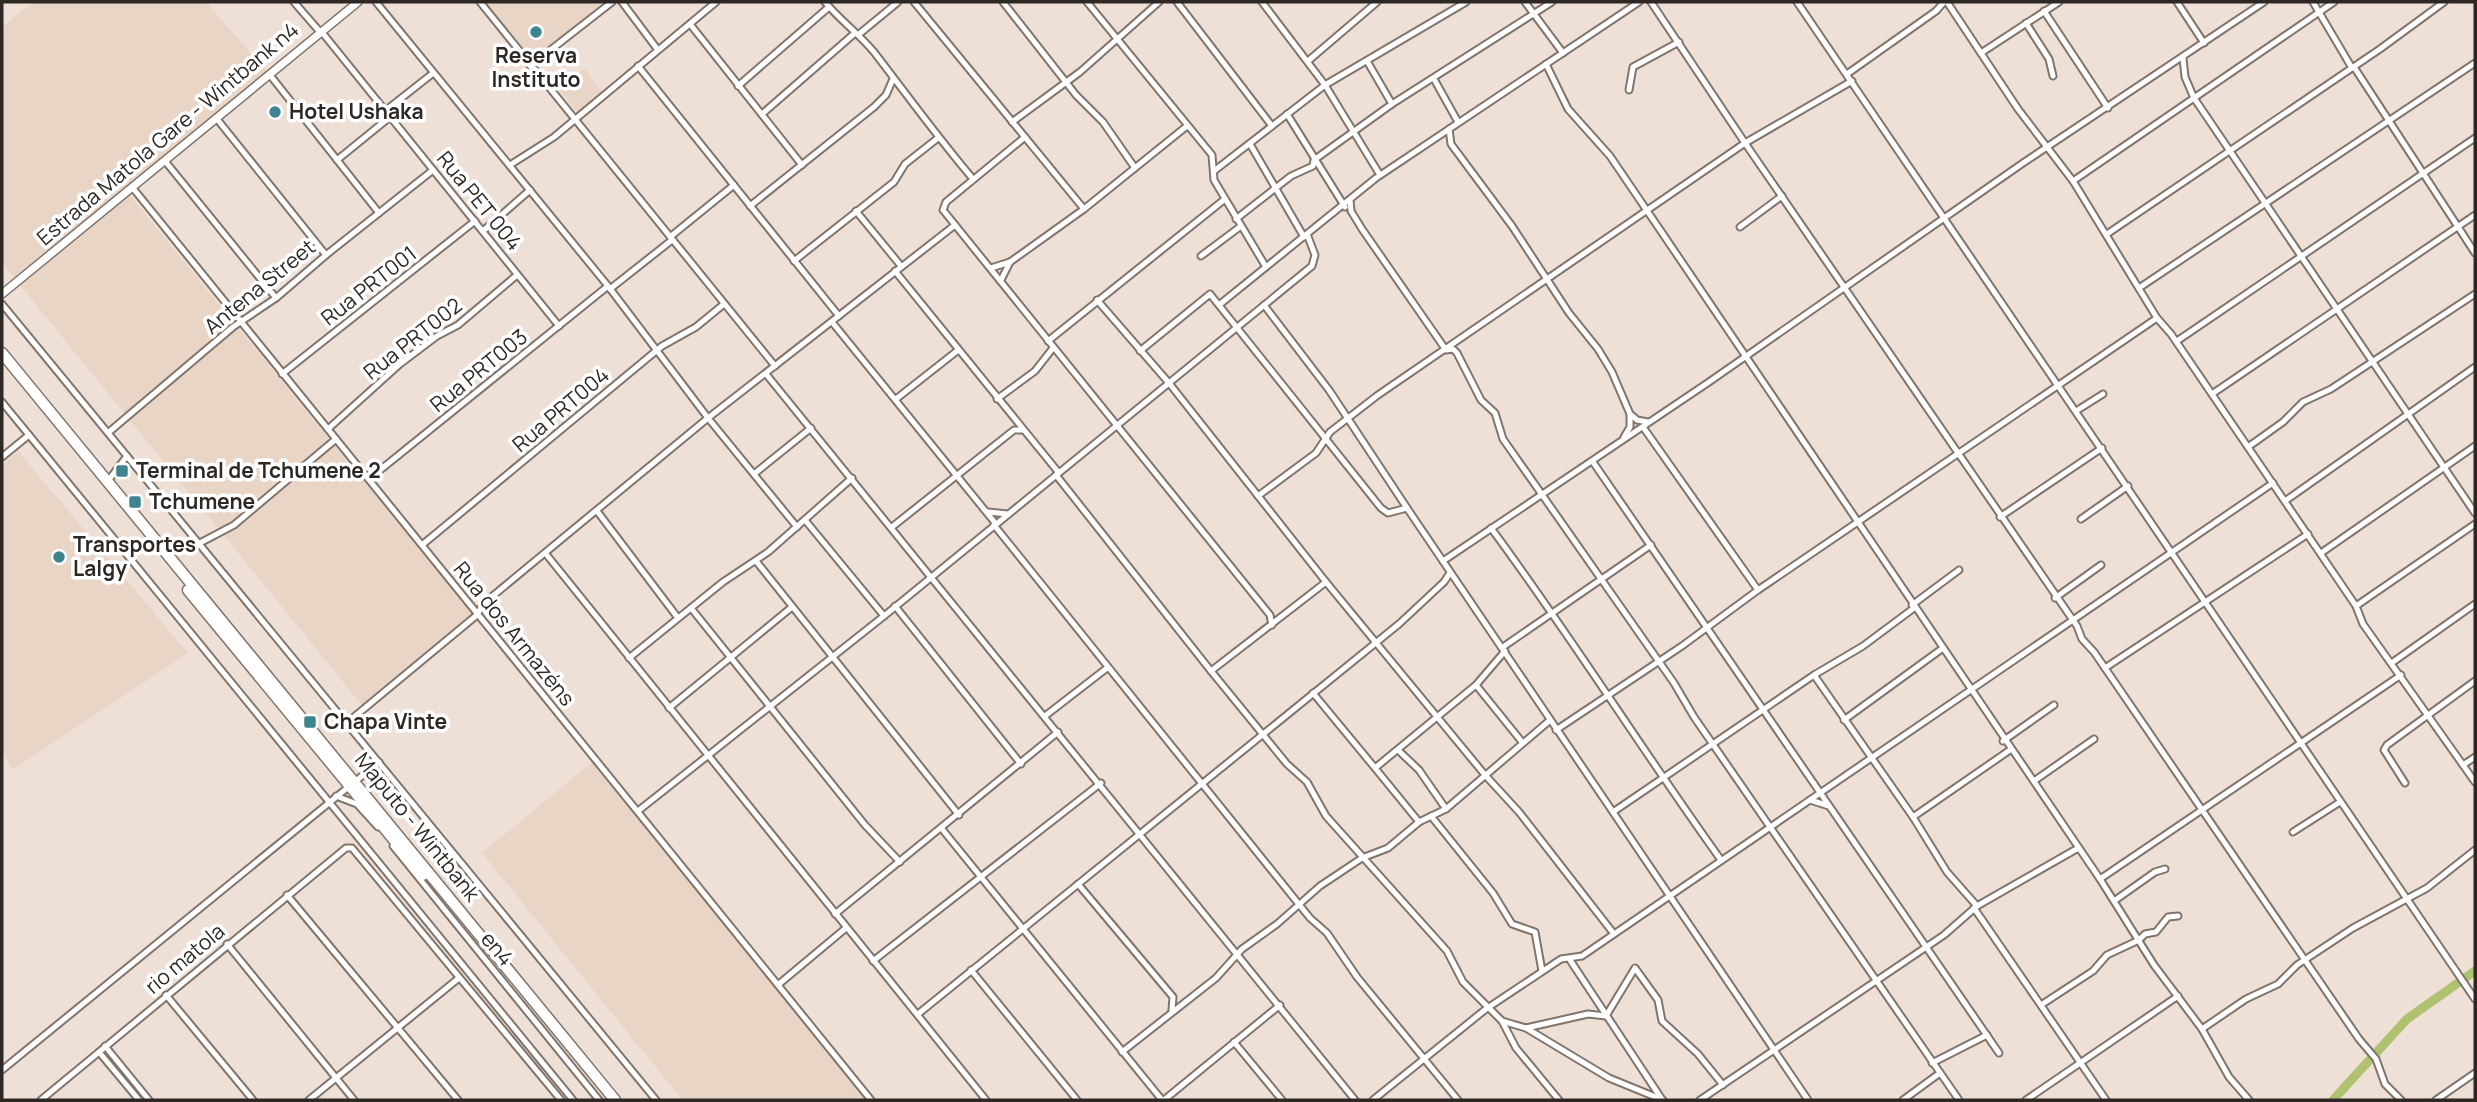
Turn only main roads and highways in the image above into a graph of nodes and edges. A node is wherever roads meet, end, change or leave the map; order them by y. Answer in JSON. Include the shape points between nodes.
{"nodes":[{"id":1,"x":2,"y":353,"type":"edge"},
{"id":2,"x":2,"y":361,"type":"edge"},
{"id":3,"x":352,"y":785,"type":"junction"},
{"id":4,"x":608,"y":1100,"type":"edge"},
{"id":5,"x":615,"y":1100,"type":"edge"}],
"edges":[{"from":1,"to":3,"type":"highway","name":"Maputo - Wintbank"},
{"from":2,"to":3,"type":"highway","name":"Maputo - Wintbank"},
{"from":3,"to":4,"type":"highway","name":"Maputo - Wintbank"},
{"from":3,"to":5,"type":"highway","name":"Maputo - Wintbank"}]}
